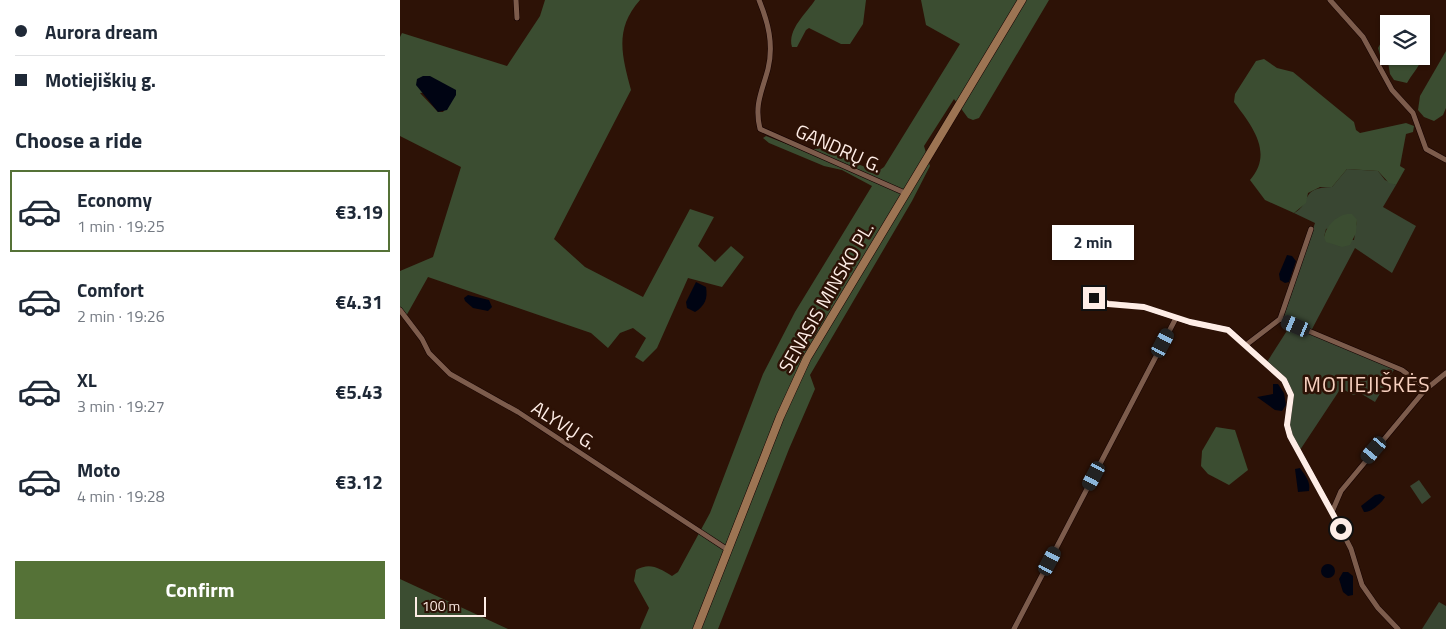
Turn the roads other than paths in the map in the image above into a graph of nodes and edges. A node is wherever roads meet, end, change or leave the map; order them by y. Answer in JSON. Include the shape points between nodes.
{"nodes":[{"id":1,"x":516,"y":0,"type":"edge"},
{"id":2,"x":760,"y":0,"type":"edge"},
{"id":3,"x":1022,"y":0,"type":"edge"},
{"id":4,"x":1330,"y":0,"type":"edge"},
{"id":5,"x":518,"y":18,"type":"dead end"},
{"id":6,"x":1446,"y":160,"type":"edge"},
{"id":7,"x":905,"y":193,"type":"junction"},
{"id":8,"x":1312,"y":229,"type":"dead end"},
{"id":9,"x":1094,"y":298,"type":"dead end"},
{"id":10,"x":400,"y":310,"type":"edge"},
{"id":11,"x":1176,"y":318,"type":"junction"},
{"id":12,"x":1280,"y":319,"type":"junction"},
{"id":13,"x":1246,"y":344,"type":"junction"},
{"id":14,"x":1446,"y":373,"type":"edge"},
{"id":15,"x":1427,"y":389,"type":"junction"},
{"id":16,"x":1332,"y":512,"type":"junction"},
{"id":17,"x":728,"y":550,"type":"junction"},
{"id":18,"x":697,"y":629,"type":"edge"},
{"id":19,"x":1014,"y":629,"type":"edge"},
{"id":20,"x":1398,"y":629,"type":"edge"}],
"edges":[{"from":1,"to":5,"type":"street"},
{"from":2,"to":7,"type":"street","name":"GANDRŲ G.","via":[[771,39],[769,67],[757,104],[760,129]]},
{"from":3,"to":7,"type":"main road","name":"SENASIS MINSKO PL."},
{"from":4,"to":6,"type":"street","via":[[1362,37],[1392,90],[1413,113],[1426,149]]},
{"from":7,"to":17,"type":"main road","name":"SENASIS MINSKO PL.","via":[[806,358]]},
{"from":8,"to":12,"type":"street"},
{"from":9,"to":11,"type":"street","via":[[1108,304],[1144,307]]},
{"from":10,"to":17,"type":"street","name":"ALYVŲ G.","via":[[429,353],[450,374],[518,412]]},
{"from":11,"to":13,"type":"street","via":[[1228,330]]},
{"from":11,"to":19,"type":"street"},
{"from":12,"to":13,"type":"street"},
{"from":12,"to":15,"type":"street","via":[[1402,370]]},
{"from":13,"to":16,"type":"street","via":[[1289,388],[1291,401],[1287,425],[1290,436]]},
{"from":14,"to":15,"type":"street"},
{"from":15,"to":16,"type":"street","via":[[1341,491]]},
{"from":16,"to":20,"type":"street","via":[[1351,549],[1362,585]]},
{"from":17,"to":18,"type":"main road","name":"SENASIS MINSKO PL."}]}
